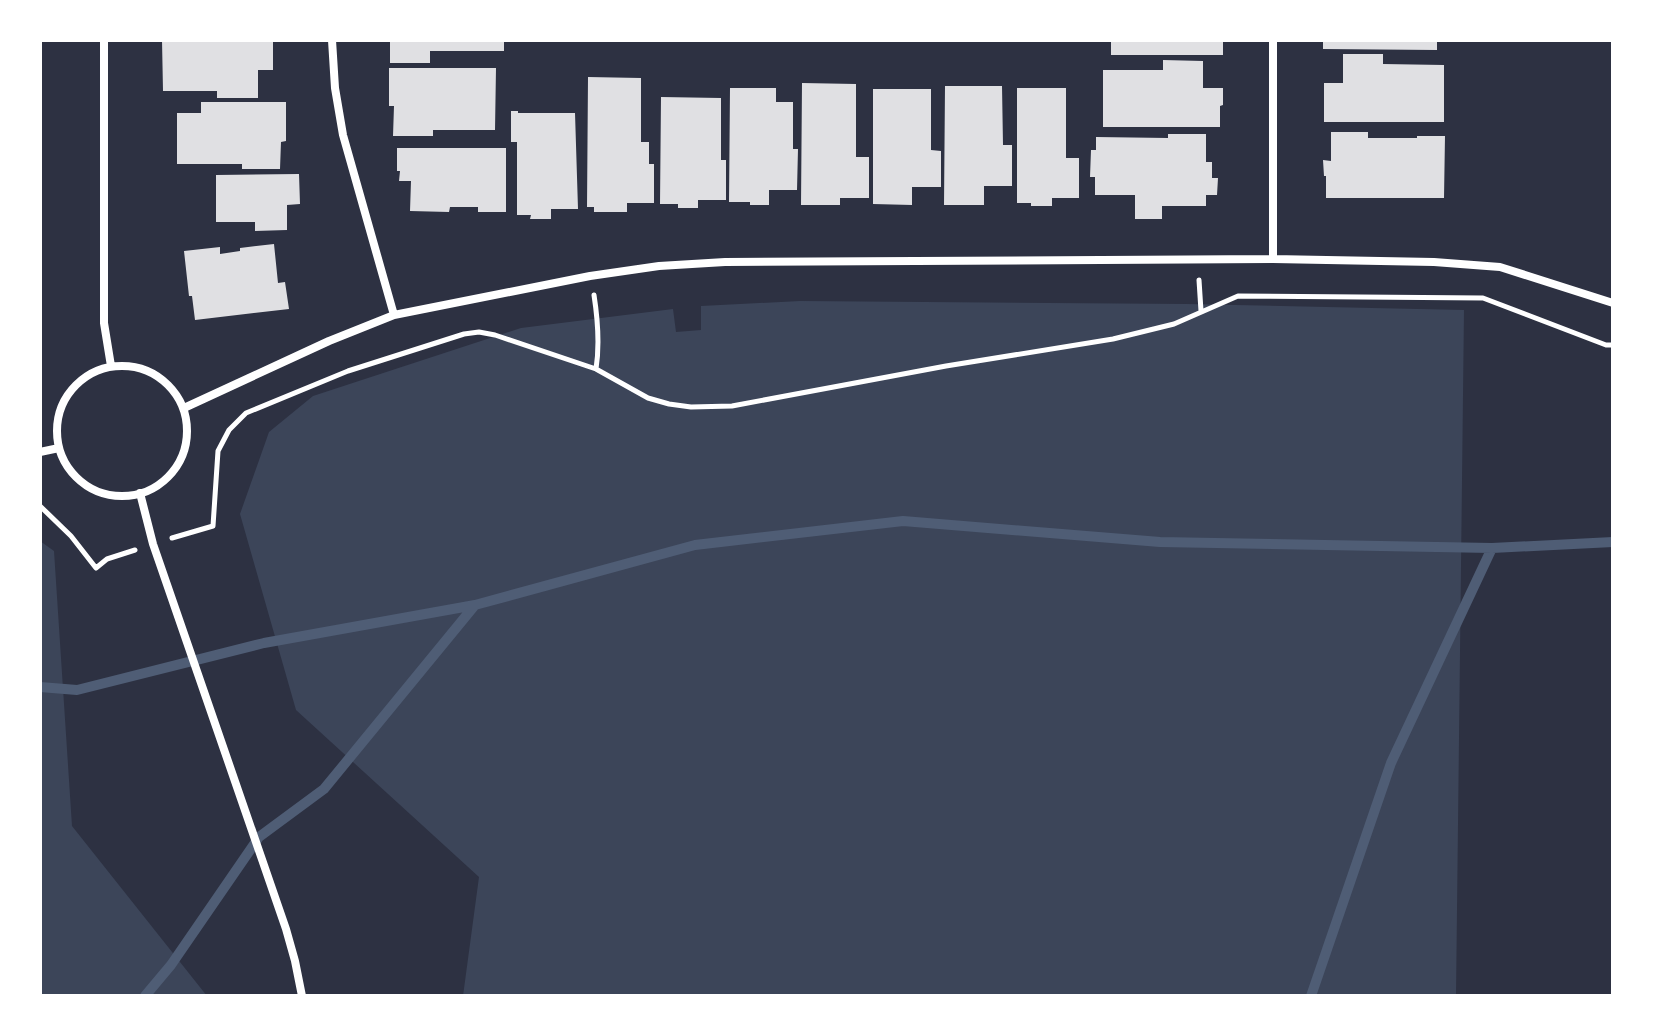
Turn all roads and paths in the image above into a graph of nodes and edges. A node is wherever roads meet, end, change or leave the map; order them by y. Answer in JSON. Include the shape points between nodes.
{"nodes":[{"id":1,"x":104,"y":40,"type":"edge"},
{"id":2,"x":332,"y":40,"type":"edge"},
{"id":3,"x":1273,"y":40,"type":"edge"},
{"id":4,"x":1198,"y":259,"type":"junction"},
{"id":5,"x":1273,"y":259,"type":"junction"},
{"id":6,"x":590,"y":276,"type":"junction"},
{"id":7,"x":1613,"y":303,"type":"edge"},
{"id":8,"x":1201,"y":311,"type":"junction"},
{"id":9,"x":394,"y":315,"type":"junction"},
{"id":10,"x":1613,"y":345,"type":"edge"},
{"id":11,"x":111,"y":366,"type":"junction"},
{"id":12,"x":596,"y":369,"type":"junction"},
{"id":13,"x":184,"y":408,"type":"junction"},
{"id":14,"x":59,"y":448,"type":"junction"},
{"id":15,"x":40,"y":452,"type":"edge"},
{"id":16,"x":140,"y":493,"type":"junction"},
{"id":17,"x":40,"y":506,"type":"edge"},
{"id":18,"x":197,"y":531,"type":"dead end"},
{"id":19,"x":107,"y":559,"type":"dead end"},
{"id":20,"x":302,"y":996,"type":"edge"}],
"edges":[{"from":1,"to":11,"type":"street","via":[[104,323]]},
{"from":2,"to":9,"type":"street","via":[[343,135]]},
{"from":3,"to":5,"type":"street"},
{"from":4,"to":5,"type":"street"},
{"from":4,"to":6,"type":"street","via":[[725,262]]},
{"from":4,"to":8,"type":"path"},
{"from":5,"to":7,"type":"street","via":[[1500,267]]},
{"from":6,"to":9,"type":"street"},
{"from":6,"to":12,"type":"path","via":[[599,321]]},
{"from":8,"to":10,"type":"path","via":[[1238,296],[1483,298]]},
{"from":8,"to":12,"type":"path","via":[[1174,324],[1113,339],[732,406],[669,404]]},
{"from":9,"to":13,"type":"street"},
{"from":11,"to":13,"type":"street","via":[[147,370],[163,379]]},
{"from":11,"to":14,"type":"street","via":[[94,372],[67,395],[56,430]]},
{"from":12,"to":18,"type":"path","via":[[479,332],[348,371],[246,413],[229,430],[218,451],[213,526]]},
{"from":13,"to":16,"type":"street","via":[[188,434],[181,460],[171,475]]},
{"from":14,"to":15,"type":"street"},
{"from":14,"to":16,"type":"street","via":[[65,463],[90,488],[123,496]]},
{"from":16,"to":20,"type":"street","via":[[286,929]]},
{"from":17,"to":19,"type":"path","via":[[96,568]]}]}
